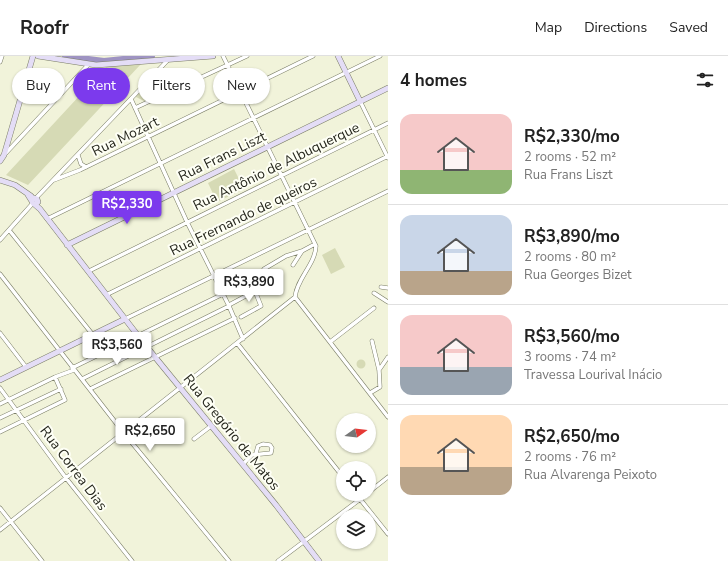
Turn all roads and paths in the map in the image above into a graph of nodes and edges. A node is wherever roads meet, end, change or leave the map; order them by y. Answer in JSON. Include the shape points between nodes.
{"nodes":[{"id":1,"x":2,"y":56,"type":"edge"},
{"id":2,"x":33,"y":56,"type":"edge"},
{"id":3,"x":38,"y":56,"type":"edge"},
{"id":4,"x":212,"y":56,"type":"edge"},
{"id":5,"x":223,"y":56,"type":"edge"},
{"id":6,"x":247,"y":56,"type":"edge"},
{"id":7,"x":313,"y":56,"type":"edge"},
{"id":8,"x":338,"y":56,"type":"edge"},
{"id":9,"x":380,"y":56,"type":"edge"},
{"id":10,"x":170,"y":59,"type":"edge"},
{"id":11,"x":0,"y":62,"type":"edge"},
{"id":12,"x":79,"y":63,"type":"junction"},
{"id":13,"x":88,"y":65,"type":"junction"},
{"id":14,"x":228,"y":65,"type":"junction"},
{"id":15,"x":81,"y":68,"type":"edge"},
{"id":16,"x":85,"y":68,"type":"edge"},
{"id":17,"x":229,"y":68,"type":"edge"},
{"id":18,"x":346,"y":73,"type":"junction"},
{"id":19,"x":270,"y":78,"type":"edge"},
{"id":20,"x":73,"y":81,"type":"edge"},
{"id":21,"x":388,"y":88,"type":"edge"},
{"id":22,"x":130,"y":99,"type":"joint"},
{"id":23,"x":360,"y":101,"type":"junction"},
{"id":24,"x":125,"y":104,"type":"edge"},
{"id":25,"x":216,"y":104,"type":"edge"},
{"id":26,"x":247,"y":104,"type":"edge"},
{"id":27,"x":135,"y":108,"type":"junction"},
{"id":28,"x":254,"y":119,"type":"junction"},
{"id":29,"x":388,"y":123,"type":"edge"},
{"id":30,"x":374,"y":130,"type":"junction"},
{"id":31,"x":147,"y":137,"type":"junction"},
{"id":32,"x":268,"y":147,"type":"junction"},
{"id":33,"x":78,"y":154,"type":"junction"},
{"id":34,"x":4,"y":155,"type":"junction"},
{"id":35,"x":388,"y":157,"type":"edge"},
{"id":36,"x":0,"y":161,"type":"edge"},
{"id":37,"x":161,"y":165,"type":"junction"},
{"id":38,"x":86,"y":167,"type":"junction"},
{"id":39,"x":281,"y":175,"type":"junction"},
{"id":40,"x":0,"y":180,"type":"edge"},
{"id":41,"x":54,"y":180,"type":"junction"},
{"id":42,"x":388,"y":191,"type":"edge"},
{"id":43,"x":174,"y":192,"type":"junction"},
{"id":44,"x":36,"y":200,"type":"junction"},
{"id":45,"x":295,"y":202,"type":"junction"},
{"id":46,"x":47,"y":219,"type":"junction"},
{"id":47,"x":187,"y":222,"type":"junction"},
{"id":48,"x":9,"y":230,"type":"junction"},
{"id":49,"x":308,"y":230,"type":"junction"},
{"id":50,"x":0,"y":240,"type":"edge"},
{"id":51,"x":315,"y":244,"type":"junction"},
{"id":52,"x":67,"y":245,"type":"junction"},
{"id":53,"x":200,"y":249,"type":"junction"},
{"id":54,"x":302,"y":251,"type":"junction"},
{"id":55,"x":293,"y":266,"type":"dead end"},
{"id":56,"x":264,"y":269,"type":"dead end"},
{"id":57,"x":89,"y":271,"type":"junction"},
{"id":58,"x":0,"y":274,"type":"edge"},
{"id":59,"x":214,"y":276,"type":"junction"},
{"id":60,"x":381,"y":286,"type":"dead end"},
{"id":61,"x":388,"y":288,"type":"edge"},
{"id":62,"x":229,"y":289,"type":"dead end"},
{"id":63,"x":255,"y":291,"type":"junction"},
{"id":64,"x":374,"y":293,"type":"dead end"},
{"id":65,"x":108,"y":294,"type":"junction"},
{"id":66,"x":224,"y":294,"type":"junction"},
{"id":67,"x":295,"y":297,"type":"junction"},
{"id":68,"x":388,"y":302,"type":"edge"},
{"id":69,"x":229,"y":305,"type":"junction"},
{"id":70,"x":374,"y":308,"type":"dead end"},
{"id":71,"x":241,"y":317,"type":"dead end"},
{"id":72,"x":235,"y":318,"type":"junction"},
{"id":73,"x":125,"y":319,"type":"junction"},
{"id":74,"x":0,"y":333,"type":"edge"},
{"id":75,"x":93,"y":335,"type":"junction"},
{"id":76,"x":138,"y":336,"type":"junction"},
{"id":77,"x":243,"y":338,"type":"junction"},
{"id":78,"x":372,"y":341,"type":"dead end"},
{"id":79,"x":330,"y":342,"type":"junction"},
{"id":80,"x":237,"y":343,"type":"junction"},
{"id":81,"x":146,"y":346,"type":"junction"},
{"id":82,"x":59,"y":351,"type":"junction"},
{"id":83,"x":155,"y":357,"type":"junction"},
{"id":84,"x":388,"y":357,"type":"edge"},
{"id":85,"x":26,"y":367,"type":"junction"},
{"id":86,"x":73,"y":369,"type":"junction"},
{"id":87,"x":379,"y":370,"type":"junction"},
{"id":88,"x":55,"y":377,"type":"junction"},
{"id":89,"x":82,"y":379,"type":"junction"},
{"id":90,"x":0,"y":380,"type":"edge"},
{"id":91,"x":0,"y":388,"type":"edge"},
{"id":92,"x":90,"y":388,"type":"junction"},
{"id":93,"x":180,"y":388,"type":"junction"},
{"id":94,"x":61,"y":389,"type":"junction"},
{"id":95,"x":370,"y":393,"type":"junction"},
{"id":96,"x":8,"y":400,"type":"junction"},
{"id":97,"x":0,"y":404,"type":"edge"},
{"id":98,"x":17,"y":410,"type":"junction"},
{"id":99,"x":388,"y":417,"type":"edge"},
{"id":100,"x":0,"y":418,"type":"edge"},
{"id":101,"x":25,"y":420,"type":"junction"},
{"id":102,"x":211,"y":426,"type":"junction"},
{"id":103,"x":0,"y":432,"type":"edge"},
{"id":104,"x":123,"y":432,"type":"junction"},
{"id":105,"x":194,"y":439,"type":"dead end"},
{"id":106,"x":256,"y":453,"type":"junction"},
{"id":107,"x":243,"y":464,"type":"junction"},
{"id":108,"x":336,"y":468,"type":"edge"},
{"id":109,"x":388,"y":477,"type":"edge"},
{"id":110,"x":66,"y":478,"type":"junction"},
{"id":111,"x":376,"y":487,"type":"edge"},
{"id":112,"x":357,"y":501,"type":"edge"},
{"id":113,"x":362,"y":501,"type":"edge"},
{"id":114,"x":0,"y":508,"type":"edge"},
{"id":115,"x":11,"y":521,"type":"junction"},
{"id":116,"x":0,"y":530,"type":"edge"},
{"id":117,"x":388,"y":534,"type":"edge"},
{"id":118,"x":304,"y":541,"type":"junction"},
{"id":119,"x":42,"y":561,"type":"edge"},
{"id":120,"x":132,"y":561,"type":"edge"},
{"id":121,"x":229,"y":561,"type":"edge"},
{"id":122,"x":278,"y":561,"type":"edge"},
{"id":123,"x":319,"y":561,"type":"edge"}],
"edges":[{"from":1,"to":11,"type":"street"},
{"from":2,"to":34,"type":"street"},
{"from":3,"to":12,"type":"street"},
{"from":4,"to":10,"type":"street"},
{"from":5,"to":14,"type":"street"},
{"from":6,"to":14,"type":"street"},
{"from":7,"to":19,"type":"street","name":"Rua Mozart"},
{"from":8,"to":18,"type":"street"},
{"from":9,"to":18,"type":"street"},
{"from":10,"to":13,"type":"street"},
{"from":10,"to":22,"type":"street"},
{"from":12,"to":13,"type":"street"},
{"from":12,"to":15,"type":"street"},
{"from":13,"to":16,"type":"street"},
{"from":14,"to":17,"type":"street"},
{"from":14,"to":27,"type":"street"},
{"from":18,"to":23,"type":"street"},
{"from":18,"to":28,"type":"street"},
{"from":20,"to":34,"type":"street"},
{"from":21,"to":23,"type":"street","name":"Rua Frans Liszt"},
{"from":22,"to":27,"type":"street"},
{"from":23,"to":30,"type":"street"},
{"from":23,"to":32,"type":"street","name":"Rua Frans Liszt"},
{"from":24,"to":33,"type":"street"},
{"from":25,"to":31,"type":"street","name":"Rua Mozart"},
{"from":26,"to":28,"type":"street"},
{"from":27,"to":31,"type":"street"},
{"from":28,"to":32,"type":"street"},
{"from":28,"to":37,"type":"street"},
{"from":29,"to":30,"type":"street","name":"Rua Antônio de Albuquerque"},
{"from":30,"to":35,"type":"street"},
{"from":30,"to":39,"type":"street","name":"Rua Antônio de Albuquerque"},
{"from":31,"to":37,"type":"street"},
{"from":31,"to":38,"type":"street","name":"Rua Mozart"},
{"from":32,"to":39,"type":"street"},
{"from":32,"to":43,"type":"street","name":"Rua Frans Liszt"},
{"from":33,"to":38,"type":"street","via":[[81,164]]},
{"from":33,"to":41,"type":"street"},
{"from":34,"to":36,"type":"street"},
{"from":35,"to":45,"type":"street","name":"Rua Frernando de queiros"},
{"from":37,"to":43,"type":"street"},
{"from":37,"to":46,"type":"street"},
{"from":38,"to":41,"type":"street","name":"Rua Mozart"},
{"from":39,"to":45,"type":"street"},
{"from":39,"to":47,"type":"street","name":"Rua Antônio de Albuquerque"},
{"from":40,"to":44,"type":"street","name":"Rua Gregório de Matos","via":[[15,185]]},
{"from":41,"to":44,"type":"street"},
{"from":42,"to":49,"type":"street"},
{"from":43,"to":47,"type":"street"},
{"from":43,"to":52,"type":"street","name":"Rua Frans Liszt"},
{"from":44,"to":46,"type":"street","name":"Rua Gregório de Matos"},
{"from":44,"to":48,"type":"street"},
{"from":45,"to":49,"type":"street"},
{"from":45,"to":53,"type":"street","name":"Rua Frernando de queiros"},
{"from":46,"to":52,"type":"street","name":"Rua Gregório de Matos"},
{"from":47,"to":53,"type":"street"},
{"from":47,"to":57,"type":"street","name":"Rua Antônio de Albuquerque"},
{"from":48,"to":50,"type":"street"},
{"from":48,"to":75,"type":"street"},
{"from":49,"to":51,"type":"street"},
{"from":49,"to":59,"type":"street"},
{"from":51,"to":54,"type":"street"},
{"from":51,"to":67,"type":"street","via":[[314,255],[298,284]]},
{"from":52,"to":57,"type":"street","name":"Rua Gregório de Matos"},
{"from":53,"to":59,"type":"street"},
{"from":53,"to":65,"type":"street","name":"Rua Frernando de queiros"},
{"from":54,"to":55,"type":"street"},
{"from":54,"to":56,"type":"street","via":[[286,256]]},
{"from":57,"to":65,"type":"street","name":"Rua Gregório de Matos"},
{"from":58,"to":82,"type":"street"},
{"from":59,"to":66,"type":"street"},
{"from":59,"to":73,"type":"street"},
{"from":60,"to":61,"type":"street"},
{"from":62,"to":63,"type":"street","via":[[248,279]]},
{"from":63,"to":69,"type":"street"},
{"from":63,"to":71,"type":"street","via":[[261,306]]},
{"from":64,"to":68,"type":"street"},
{"from":65,"to":73,"type":"street","name":"Rua Gregório de Matos"},
{"from":66,"to":69,"type":"street"},
{"from":66,"to":76,"type":"street"},
{"from":67,"to":77,"type":"street"},
{"from":67,"to":79,"type":"street"},
{"from":69,"to":72,"type":"street"},
{"from":69,"to":81,"type":"street"},
{"from":70,"to":79,"type":"street"},
{"from":72,"to":77,"type":"street"},
{"from":72,"to":83,"type":"street"},
{"from":73,"to":75,"type":"street"},
{"from":73,"to":76,"type":"street","name":"Rua Gregório de Matos"},
{"from":74,"to":85,"type":"street"},
{"from":75,"to":82,"type":"street"},
{"from":76,"to":81,"type":"street","name":"Rua Gregório de Matos"},
{"from":76,"to":86,"type":"street"},
{"from":77,"to":80,"type":"street"},
{"from":78,"to":87,"type":"street"},
{"from":79,"to":95,"type":"street"},
{"from":80,"to":93,"type":"street"},
{"from":80,"to":108,"type":"street"},
{"from":81,"to":83,"type":"street","name":"Rua Gregório de Matos"},
{"from":81,"to":89,"type":"street"},
{"from":82,"to":85,"type":"street"},
{"from":82,"to":86,"type":"street"},
{"from":83,"to":92,"type":"street"},
{"from":83,"to":93,"type":"street","name":"Rua Gregório de Matos"},
{"from":84,"to":87,"type":"street"},
{"from":85,"to":90,"type":"street"},
{"from":86,"to":88,"type":"street"},
{"from":86,"to":89,"type":"street"},
{"from":87,"to":95,"type":"street","via":[[380,387]]},
{"from":88,"to":94,"type":"street"},
{"from":88,"to":96,"type":"street"},
{"from":89,"to":92,"type":"street"},
{"from":91,"to":96,"type":"street","name":"Rua Correa Dias"},
{"from":92,"to":104,"type":"street"},
{"from":93,"to":102,"type":"street","name":"Rua Gregório de Matos"},
{"from":93,"to":104,"type":"street"},
{"from":94,"to":98,"type":"street"},
{"from":94,"to":101,"type":"street","via":[[64,401]]},
{"from":95,"to":99,"type":"street"},
{"from":96,"to":97,"type":"street"},
{"from":96,"to":98,"type":"street","name":"Rua Correa Dias"},
{"from":98,"to":100,"type":"street"},
{"from":98,"to":101,"type":"street","name":"Rua Correa Dias"},
{"from":101,"to":103,"type":"street"},
{"from":101,"to":110,"type":"street","name":"Rua Correa Dias"},
{"from":102,"to":105,"type":"street"},
{"from":102,"to":107,"type":"street","name":"Rua Gregório de Matos"},
{"from":104,"to":110,"type":"street"},
{"from":104,"to":121,"type":"street"},
{"from":106,"to":106,"type":"street","via":[[271,453],[272,448],[263,444],[258,446]]},
{"from":106,"to":107,"type":"street"},
{"from":107,"to":118,"type":"street","name":"Rua Gregório de Matos"},
{"from":109,"to":111,"type":"street"},
{"from":110,"to":115,"type":"street"},
{"from":110,"to":120,"type":"street","name":"Rua Correa Dias"},
{"from":112,"to":118,"type":"street"},
{"from":113,"to":117,"type":"street"},
{"from":114,"to":115,"type":"street"},
{"from":115,"to":116,"type":"street"},
{"from":115,"to":119,"type":"street"},
{"from":118,"to":122,"type":"street"},
{"from":118,"to":123,"type":"street","name":"Rua Gregório de Matos"}]}
